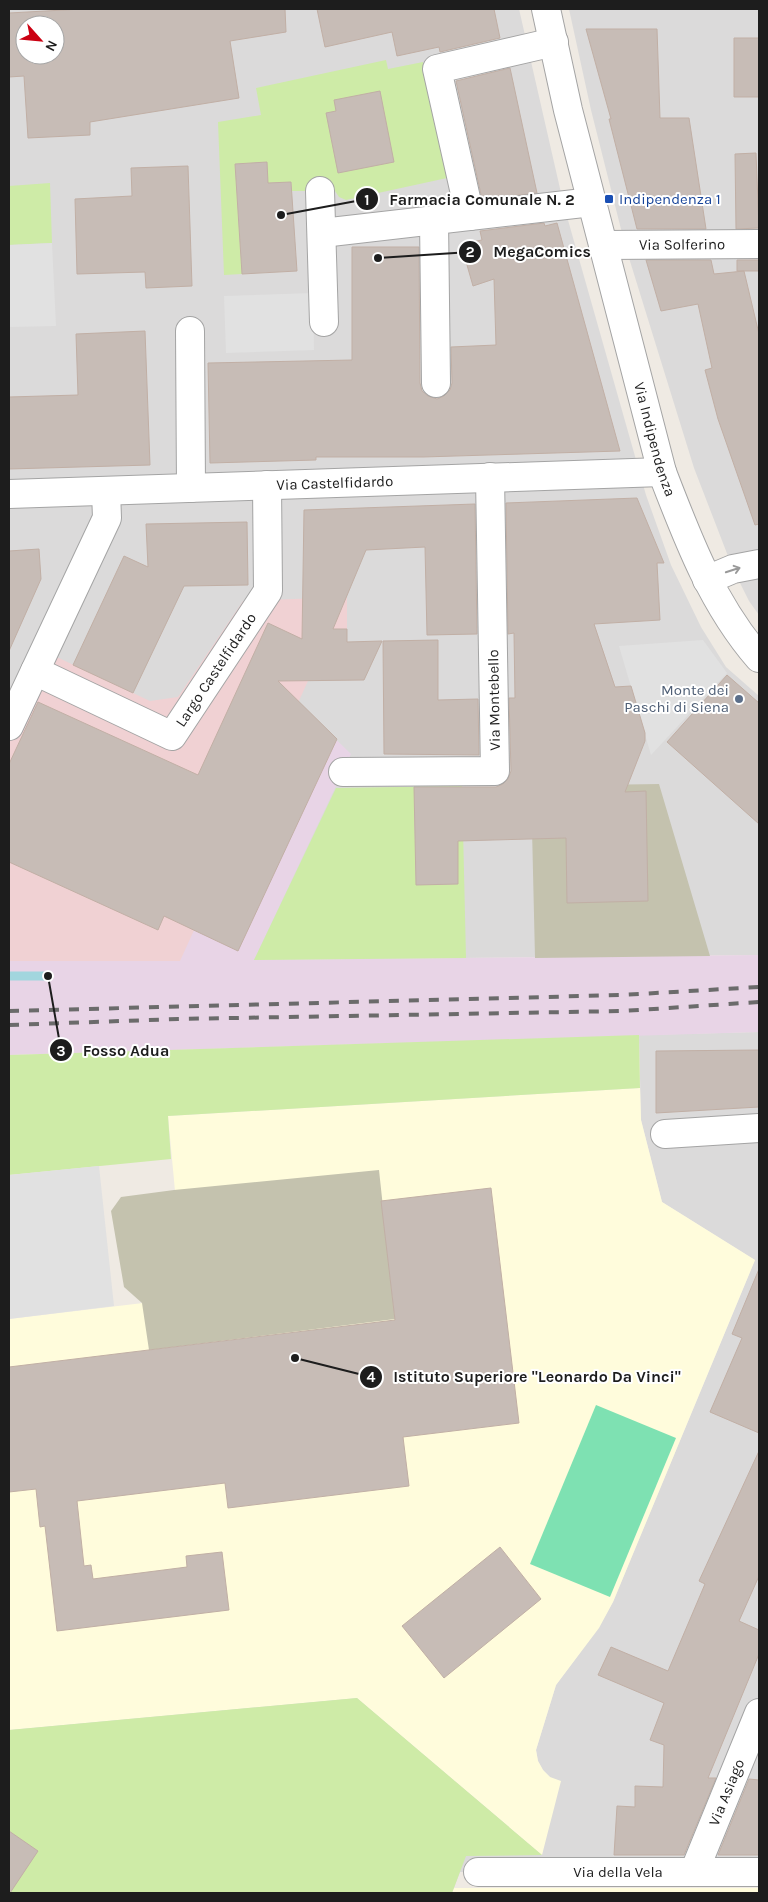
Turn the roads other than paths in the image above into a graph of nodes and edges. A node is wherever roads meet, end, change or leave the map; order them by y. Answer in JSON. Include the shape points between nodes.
{"nodes":[{"id":1,"x":546,"y":9,"type":"edge"},
{"id":2,"x":554,"y":42,"type":"junction"},
{"id":3,"x":320,"y":191,"type":"dead end"},
{"id":4,"x":592,"y":202,"type":"junction"},
{"id":5,"x":470,"y":216,"type":"junction"},
{"id":6,"x":434,"y":220,"type":"junction"},
{"id":7,"x":322,"y":233,"type":"junction"},
{"id":8,"x":759,"y":244,"type":"edge"},
{"id":9,"x":603,"y":245,"type":"junction"},
{"id":10,"x":324,"y":322,"type":"dead end"},
{"id":11,"x":190,"y":331,"type":"dead end"},
{"id":12,"x":436,"y":383,"type":"dead end"},
{"id":13,"x":662,"y":472,"type":"junction"},
{"id":14,"x":490,"y":477,"type":"junction"},
{"id":15,"x":267,"y":485,"type":"junction"},
{"id":16,"x":191,"y":488,"type":"junction"},
{"id":17,"x":106,"y":490,"type":"junction"},
{"id":18,"x":9,"y":494,"type":"edge"},
{"id":19,"x":759,"y":564,"type":"edge"},
{"id":20,"x":707,"y":580,"type":"junction"},
{"id":21,"x":759,"y":658,"type":"edge"},
{"id":22,"x":35,"y":671,"type":"junction"},
{"id":23,"x":9,"y":726,"type":"edge"},
{"id":24,"x":343,"y":772,"type":"dead end"},
{"id":25,"x":759,"y":1128,"type":"edge"},
{"id":26,"x":665,"y":1134,"type":"dead end"},
{"id":27,"x":759,"y":1713,"type":"edge"},
{"id":28,"x":478,"y":1872,"type":"dead end"},
{"id":29,"x":694,"y":1872,"type":"junction"},
{"id":30,"x":759,"y":1872,"type":"edge"}],
"edges":[{"from":1,"to":2,"type":"street","name":"Via Indipendenza"},
{"from":2,"to":4,"type":"street","name":"Via Indipendenza"},
{"from":2,"to":5,"type":"street","via":[[437,69]]},
{"from":3,"to":7,"type":"street"},
{"from":4,"to":5,"type":"street"},
{"from":4,"to":9,"type":"street","name":"Via Indipendenza"},
{"from":5,"to":6,"type":"street"},
{"from":6,"to":7,"type":"street"},
{"from":6,"to":12,"type":"street"},
{"from":7,"to":10,"type":"street"},
{"from":8,"to":9,"type":"street","name":"Via Solferino"},
{"from":9,"to":13,"type":"street","name":"Via Indipendenza"},
{"from":11,"to":16,"type":"street"},
{"from":13,"to":14,"type":"street","name":"Via Castelfidardo"},
{"from":13,"to":20,"type":"street","name":"Via Indipendenza"},
{"from":14,"to":15,"type":"street","name":"Via Castelfidardo"},
{"from":14,"to":24,"type":"street","name":"Via Montebello","via":[[495,771]]},
{"from":15,"to":16,"type":"street","name":"Via Castelfidardo"},
{"from":15,"to":22,"type":"street","name":"Largo Castelfidardo","via":[[268,591],[172,736]]},
{"from":16,"to":17,"type":"street","name":"Via Castelfidardo"},
{"from":17,"to":18,"type":"street","name":"Via Castelfidardo"},
{"from":17,"to":22,"type":"street","via":[[106,518]]},
{"from":20,"to":19,"type":"street","one_way":true},
{"from":20,"to":21,"type":"street","name":"Via Indipendenza"},
{"from":22,"to":23,"type":"street"},
{"from":25,"to":26,"type":"street"},
{"from":27,"to":29,"type":"street","name":"Via Asiago"},
{"from":28,"to":29,"type":"street","name":"Via della Vela"},
{"from":29,"to":30,"type":"street","name":"Via della Vela"}]}
